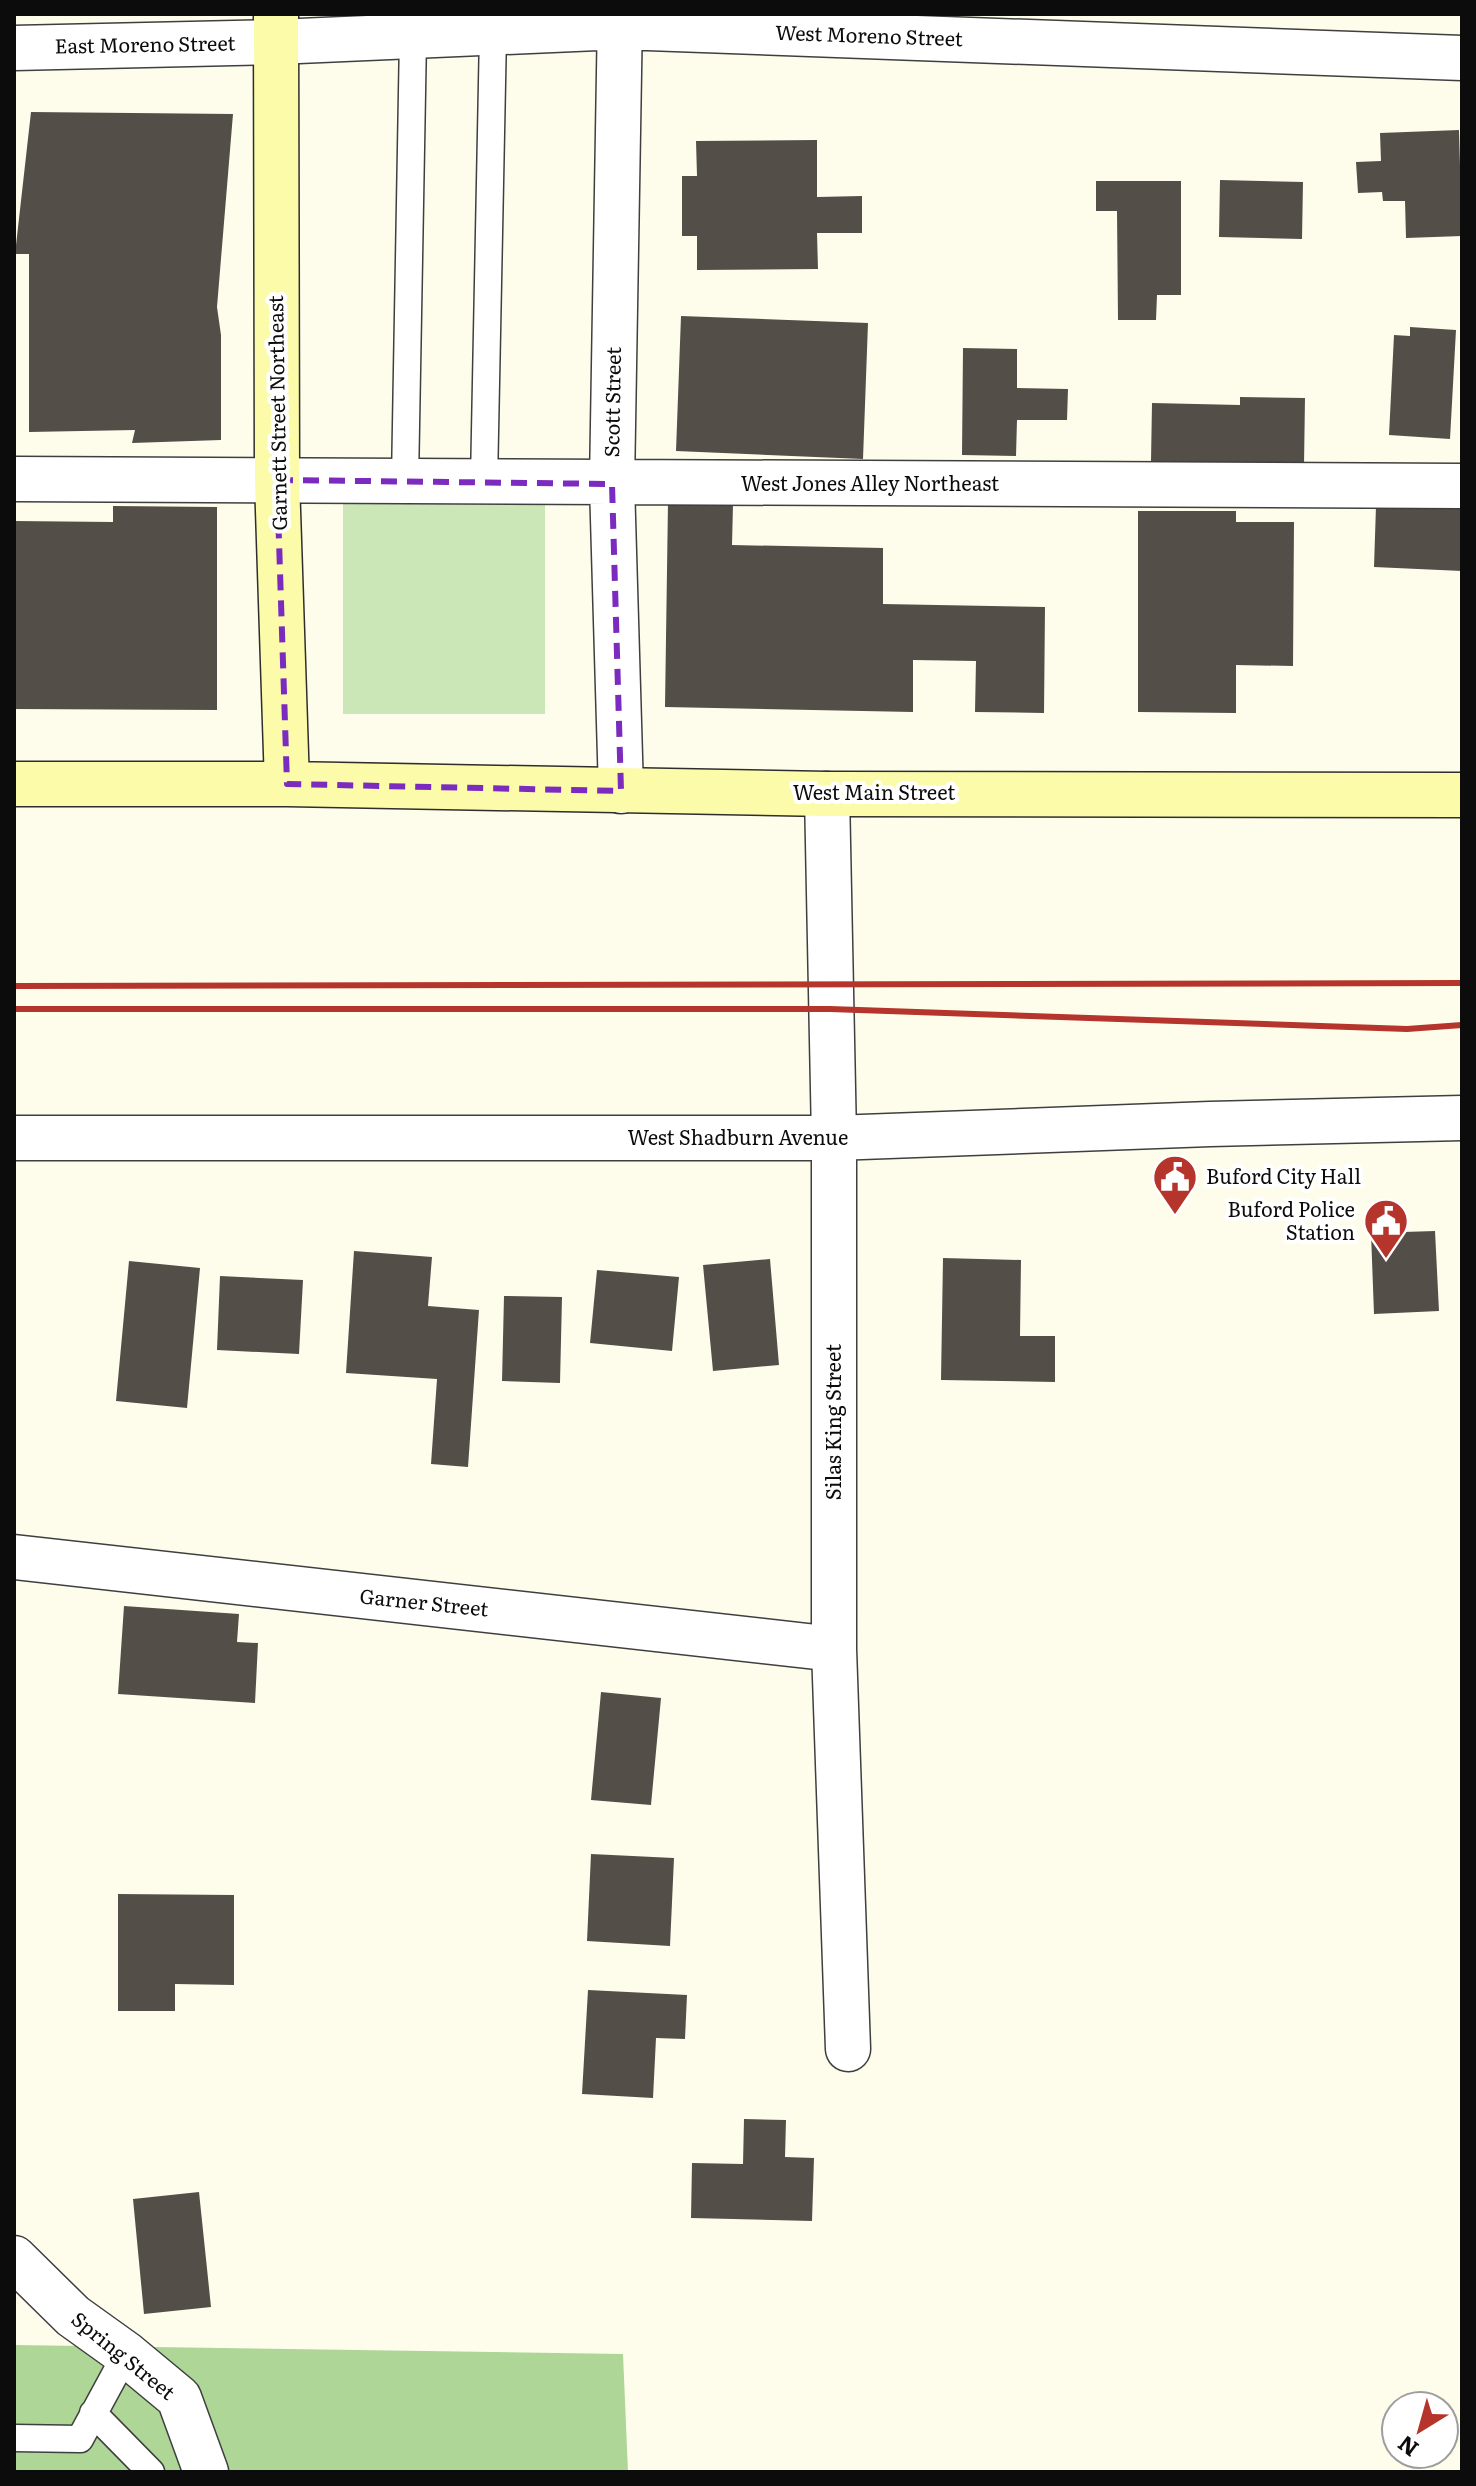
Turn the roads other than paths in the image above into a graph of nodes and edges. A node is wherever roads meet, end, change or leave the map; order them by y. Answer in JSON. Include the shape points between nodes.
{"nodes":[{"id":1,"x":620,"y":20,"type":"edge"},
{"id":2,"x":276,"y":28,"type":"edge"},
{"id":3,"x":493,"y":33,"type":"junction"},
{"id":4,"x":413,"y":37,"type":"junction"},
{"id":5,"x":14,"y":48,"type":"edge"},
{"id":6,"x":1462,"y":58,"type":"edge"},
{"id":7,"x":14,"y":479,"type":"edge"},
{"id":8,"x":277,"y":480,"type":"junction"},
{"id":9,"x":405,"y":481,"type":"junction"},
{"id":10,"x":484,"y":482,"type":"junction"},
{"id":11,"x":612,"y":484,"type":"junction"},
{"id":12,"x":1462,"y":486,"type":"edge"},
{"id":13,"x":14,"y":784,"type":"edge"},
{"id":14,"x":287,"y":784,"type":"junction"},
{"id":15,"x":621,"y":791,"type":"junction"},
{"id":16,"x":827,"y":794,"type":"junction"},
{"id":17,"x":1462,"y":795,"type":"edge"},
{"id":18,"x":1462,"y":1118,"type":"edge"},
{"id":19,"x":14,"y":1138,"type":"edge"},
{"id":20,"x":834,"y":1138,"type":"junction"},
{"id":21,"x":14,"y":1557,"type":"edge"},
{"id":22,"x":834,"y":1649,"type":"junction"},
{"id":23,"x":848,"y":2049,"type":"dead end"},
{"id":24,"x":14,"y":2258,"type":"edge"},
{"id":25,"x":126,"y":2354,"type":"junction"},
{"id":26,"x":93,"y":2413,"type":"junction"},
{"id":27,"x":14,"y":2438,"type":"edge"},
{"id":28,"x":202,"y":2471,"type":"edge"},
{"id":29,"x":151,"y":2472,"type":"edge"}],
"edges":[{"from":1,"to":3,"type":"street","name":"West Moreno Street"},
{"from":1,"to":6,"type":"street","name":"West Moreno Street"},
{"from":1,"to":11,"type":"street","name":"Scott Street"},
{"from":2,"to":4,"type":"street","name":"West Moreno Street"},
{"from":2,"to":5,"type":"street","name":"East Moreno Street"},
{"from":2,"to":8,"type":"street","name":"Garnett Street Northeast"},
{"from":3,"to":4,"type":"street","name":"West Moreno Street"},
{"from":3,"to":10,"type":"lane"},
{"from":4,"to":9,"type":"lane"},
{"from":7,"to":8,"type":"street","name":"West Jones Alley Northeast"},
{"from":8,"to":9,"type":"street","name":"West Jones Alley Northeast"},
{"from":8,"to":14,"type":"street","name":"Garnett Street Northeast"},
{"from":9,"to":10,"type":"street","name":"West Jones Alley Northeast"},
{"from":10,"to":11,"type":"street","name":"West Jones Alley Northeast"},
{"from":11,"to":12,"type":"street","name":"West Jones Alley Northeast"},
{"from":11,"to":15,"type":"street","name":"Scott Street"},
{"from":13,"to":14,"type":"street","name":"West Main Street"},
{"from":14,"to":15,"type":"street","name":"West Main Street"},
{"from":15,"to":16,"type":"street","name":"West Main Street"},
{"from":16,"to":17,"type":"street","name":"West Main Street"},
{"from":16,"to":20,"type":"street","name":"Silas King Street"},
{"from":18,"to":20,"type":"street","name":"West Shadburn Avenue"},
{"from":19,"to":20,"type":"street","name":"West Shadburn Avenue"},
{"from":20,"to":22,"type":"street","name":"Silas King Street"},
{"from":21,"to":22,"type":"street","name":"Garner Street"},
{"from":22,"to":23,"type":"street","name":"Silas King Street"},
{"from":24,"to":25,"type":"street","name":"Spring Street","via":[[73,2316]]},
{"from":25,"to":26,"type":"lane"},
{"from":25,"to":28,"type":"street","name":"Spring Street","via":[[179,2398]]},
{"from":26,"to":27,"type":"lane","via":[[80,2439]]},
{"from":26,"to":29,"type":"lane"}]}
